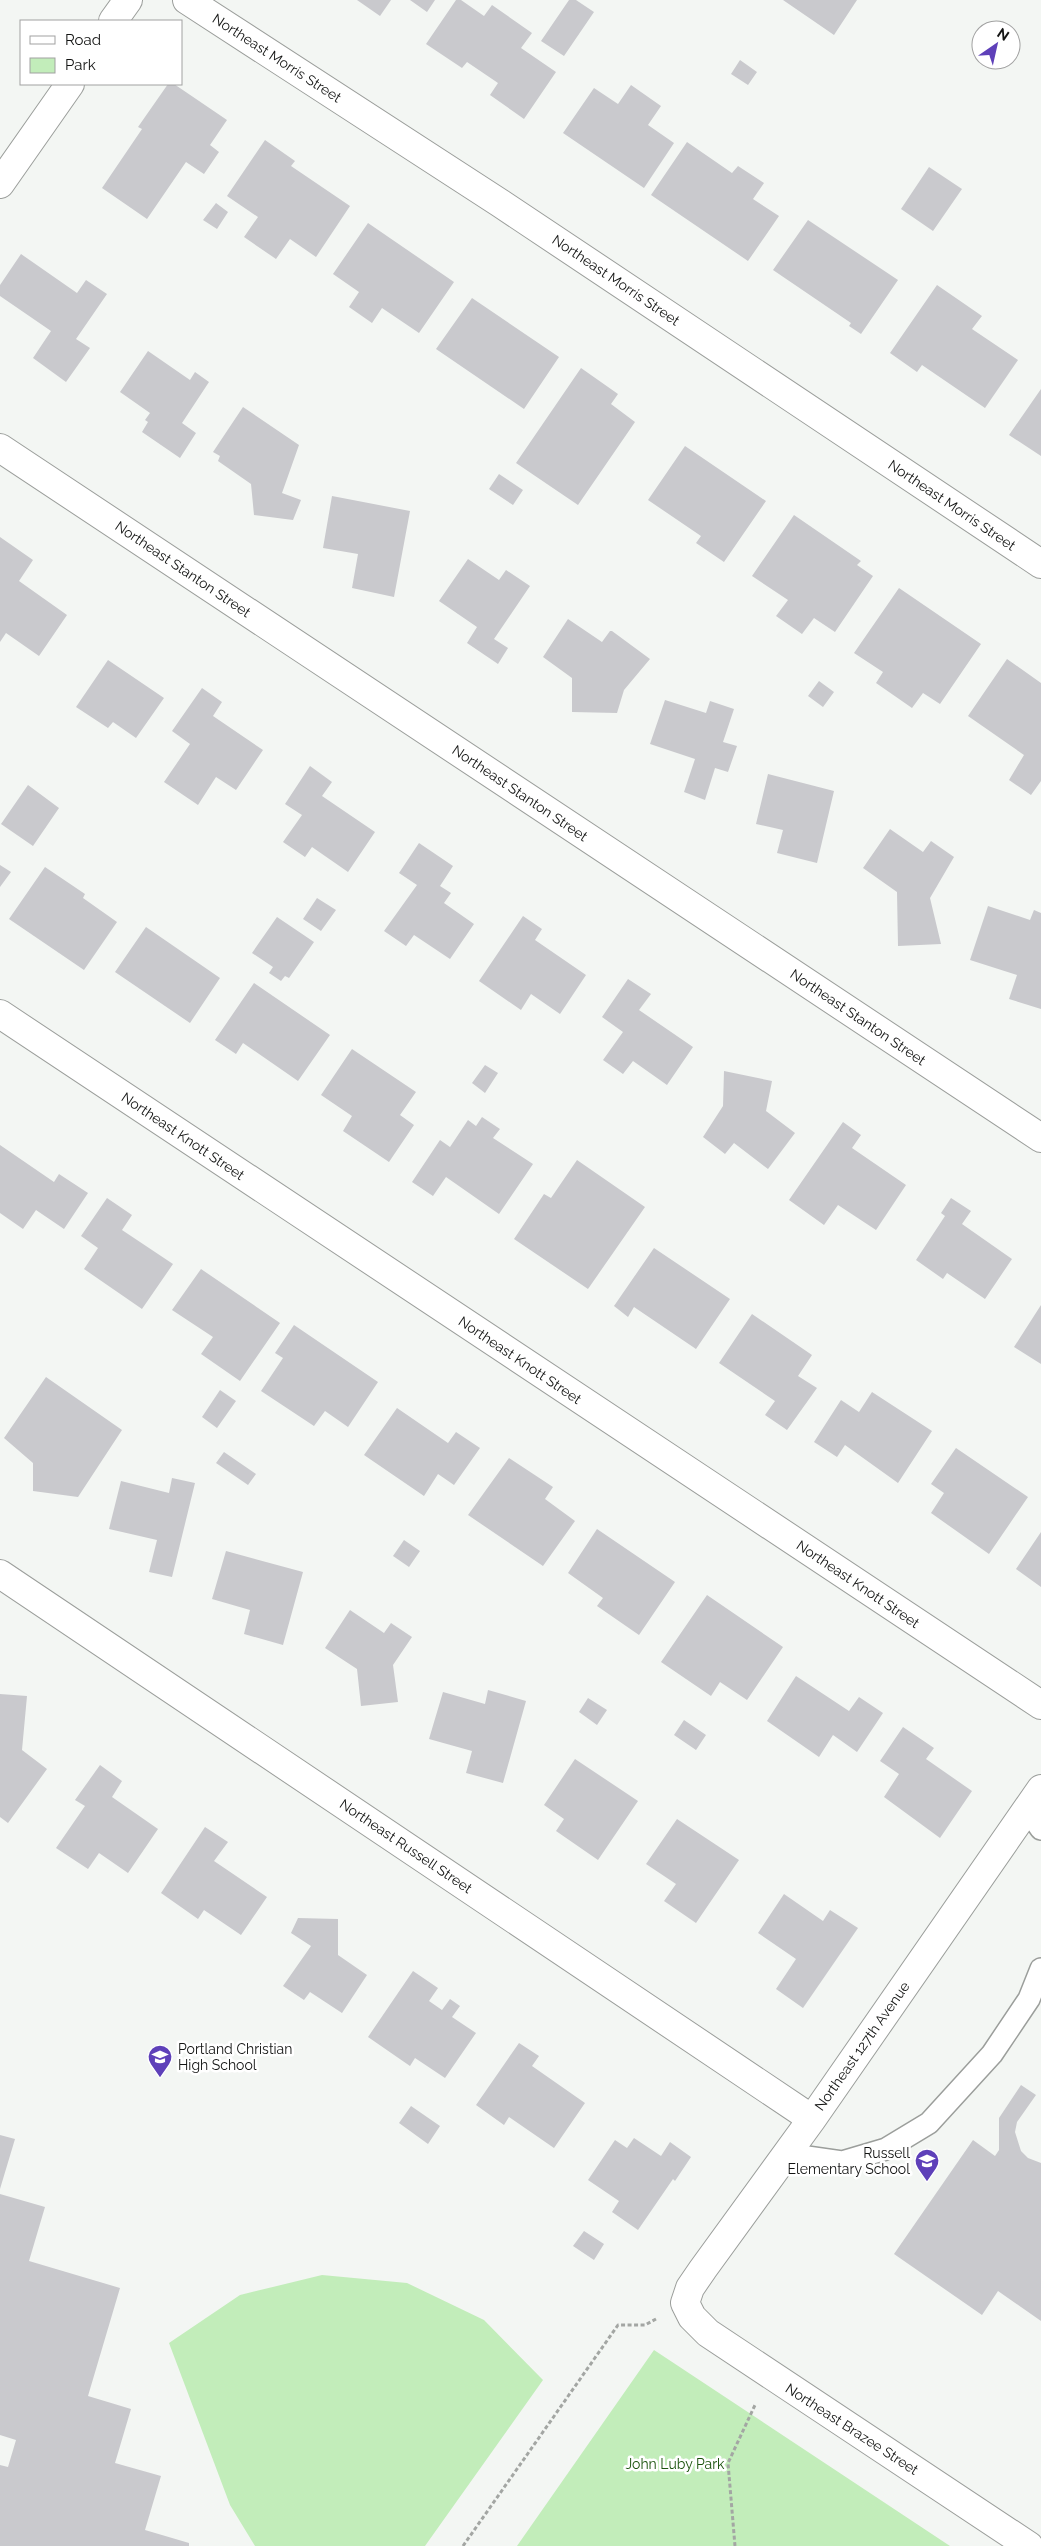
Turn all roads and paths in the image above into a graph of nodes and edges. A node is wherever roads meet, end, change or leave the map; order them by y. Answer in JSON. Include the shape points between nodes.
{"nodes":[{"id":1,"x":128,"y":0,"type":"edge"},
{"id":2,"x":187,"y":0,"type":"edge"},
{"id":3,"x":114,"y":20,"type":"edge"},
{"id":4,"x":69,"y":85,"type":"edge"},
{"id":5,"x":0,"y":184,"type":"edge"},
{"id":6,"x":0,"y":448,"type":"edge"},
{"id":7,"x":1041,"y":564,"type":"edge"},
{"id":8,"x":0,"y":1014,"type":"edge"},
{"id":9,"x":1041,"y":1138,"type":"edge"},
{"id":10,"x":0,"y":1574,"type":"edge"},
{"id":11,"x":1041,"y":1705,"type":"edge"},
{"id":12,"x":1036,"y":1809,"type":"edge"},
{"id":13,"x":1041,"y":1969,"type":"edge"},
{"id":14,"x":812,"y":2119,"type":"junction"},
{"id":15,"x":786,"y":2154,"type":"junction"},
{"id":16,"x":685,"y":2303,"type":"junction"},
{"id":17,"x":769,"y":2374,"type":"junction"},
{"id":18,"x":464,"y":2546,"type":"edge"},
{"id":19,"x":735,"y":2546,"type":"edge"},
{"id":20,"x":1029,"y":2546,"type":"edge"}],
"edges":[{"from":1,"to":3,"type":"street"},
{"from":2,"to":7,"type":"street","name":"Northeast Morris Street","via":[[500,202]]},
{"from":4,"to":5,"type":"street"},
{"from":6,"to":9,"type":"street","name":"Northeast Stanton Street"},
{"from":8,"to":11,"type":"street","name":"Northeast Knott Street"},
{"from":10,"to":14,"type":"street","name":"Northeast Russell Street"},
{"from":12,"to":14,"type":"street","name":"Northeast 127th Avenue"},
{"from":13,"to":15,"type":"lane","via":[[1029,1999],[992,2054],[929,2123],[886,2149],[842,2162]]},
{"from":14,"to":15,"type":"street","name":"Northeast 127th Avenue"},
{"from":15,"to":16,"type":"street","name":"Northeast 127th Avenue","via":[[690,2288]]},
{"from":16,"to":17,"type":"street","name":"Northeast Brazee Street","via":[[692,2317],[708,2333]]},
{"from":16,"to":18,"type":"path","via":[[645,2325],[618,2325]]},
{"from":17,"to":19,"type":"path","via":[[728,2463]]},
{"from":17,"to":20,"type":"street","name":"Northeast Brazee Street"}]}
